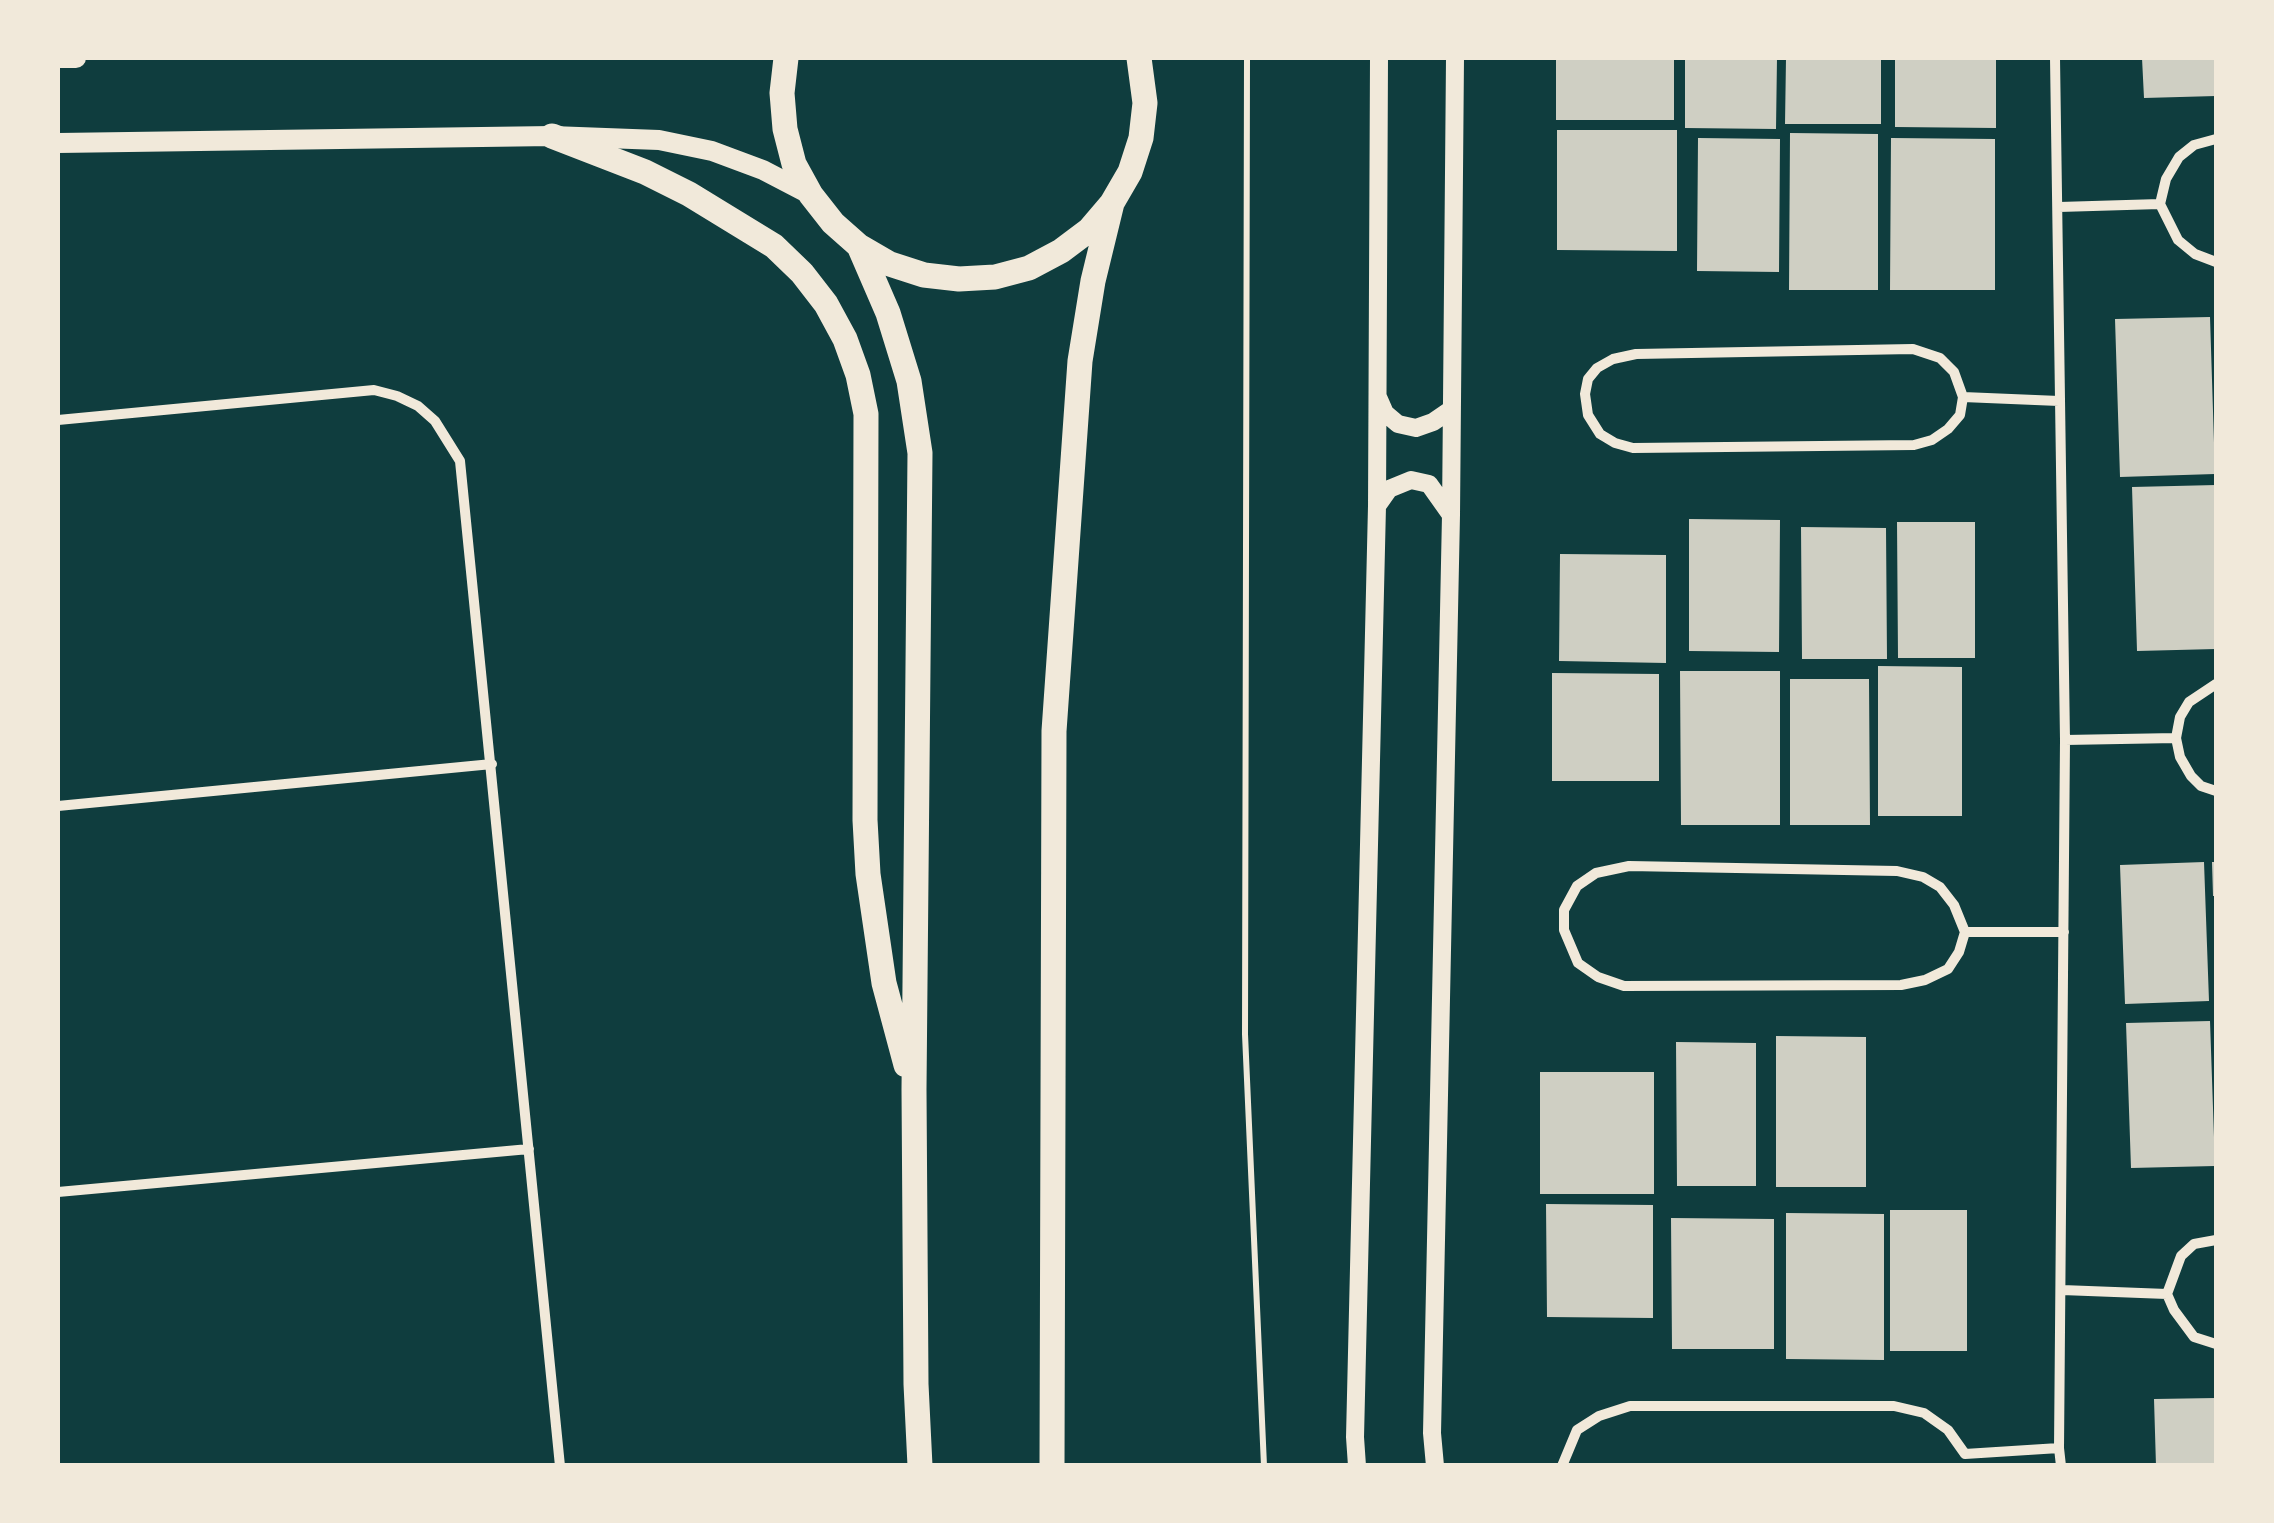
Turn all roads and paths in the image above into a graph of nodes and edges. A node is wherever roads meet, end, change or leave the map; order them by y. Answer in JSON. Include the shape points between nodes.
{"nodes":[{"id":1,"x":58,"y":58,"type":"edge"},
{"id":2,"x":76,"y":58,"type":"edge"},
{"id":3,"x":786,"y":58,"type":"edge"},
{"id":4,"x":1140,"y":58,"type":"edge"},
{"id":5,"x":1246,"y":58,"type":"edge"},
{"id":6,"x":1379,"y":58,"type":"edge"},
{"id":7,"x":1455,"y":58,"type":"edge"},
{"id":8,"x":2055,"y":58,"type":"edge"},
{"id":9,"x":552,"y":136,"type":"junction"},
{"id":10,"x":2216,"y":140,"type":"edge"},
{"id":11,"x":58,"y":144,"type":"edge"},
{"id":12,"x":811,"y":195,"type":"junction"},
{"id":13,"x":1112,"y":203,"type":"junction"},
{"id":14,"x":2160,"y":204,"type":"junction"},
{"id":15,"x":2059,"y":207,"type":"junction"},
{"id":16,"x":859,"y":246,"type":"junction"},
{"id":17,"x":2216,"y":262,"type":"edge"},
{"id":18,"x":1378,"y":396,"type":"junction"},
{"id":19,"x":1964,"y":396,"type":"junction"},
{"id":20,"x":2059,"y":400,"type":"junction"},
{"id":21,"x":1452,"y":409,"type":"junction"},
{"id":22,"x":58,"y":420,"type":"edge"},
{"id":23,"x":1377,"y":506,"type":"junction"},
{"id":24,"x":1451,"y":515,"type":"junction"},
{"id":25,"x":2216,"y":684,"type":"edge"},
{"id":26,"x":2176,"y":738,"type":"junction"},
{"id":27,"x":2065,"y":740,"type":"junction"},
{"id":28,"x":492,"y":764,"type":"junction"},
{"id":29,"x":2216,"y":791,"type":"edge"},
{"id":30,"x":58,"y":806,"type":"edge"},
{"id":31,"x":1965,"y":932,"type":"junction"},
{"id":32,"x":2064,"y":932,"type":"junction"},
{"id":33,"x":914,"y":1089,"type":"junction"},
{"id":34,"x":530,"y":1149,"type":"junction"},
{"id":35,"x":58,"y":1192,"type":"edge"},
{"id":36,"x":2216,"y":1240,"type":"edge"},
{"id":37,"x":2062,"y":1290,"type":"junction"},
{"id":38,"x":2166,"y":1294,"type":"junction"},
{"id":39,"x":2216,"y":1344,"type":"edge"},
{"id":40,"x":2059,"y":1448,"type":"junction"},
{"id":41,"x":1963,"y":1460,"type":"edge"},
{"id":42,"x":560,"y":1466,"type":"edge"},
{"id":43,"x":920,"y":1466,"type":"edge"},
{"id":44,"x":1052,"y":1466,"type":"edge"},
{"id":45,"x":1264,"y":1466,"type":"edge"},
{"id":46,"x":1357,"y":1466,"type":"edge"},
{"id":47,"x":1435,"y":1466,"type":"edge"},
{"id":48,"x":1562,"y":1466,"type":"edge"},
{"id":49,"x":2062,"y":1466,"type":"edge"}],
"edges":[{"from":1,"to":2,"type":"main road"},
{"from":3,"to":12,"type":"main road","via":[[785,129]]},
{"from":4,"to":13,"type":"main road","via":[[1140,138]]},
{"from":5,"to":45,"type":"path","via":[[1246,1034]]},
{"from":6,"to":18,"type":"street"},
{"from":7,"to":21,"type":"street"},
{"from":8,"to":15,"type":"street"},
{"from":9,"to":11,"type":"main road"},
{"from":9,"to":12,"type":"main road","via":[[659,140],[712,150]]},
{"from":9,"to":33,"type":"main road","via":[[645,172],[774,246],[826,304],[845,339],[866,414],[868,874],[884,983]]},
{"from":10,"to":14,"type":"street","via":[[2179,157]]},
{"from":12,"to":16,"type":"main road"},
{"from":13,"to":16,"type":"main road","via":[[1061,252],[995,277],[924,275]]},
{"from":13,"to":44,"type":"main road","via":[[1080,361],[1054,731]]},
{"from":14,"to":15,"type":"street"},
{"from":14,"to":17,"type":"street","via":[[2178,240]]},
{"from":15,"to":20,"type":"street"},
{"from":16,"to":33,"type":"main road","via":[[910,381],[920,452]]},
{"from":18,"to":21,"type":"street","via":[[1398,424],[1416,428]]},
{"from":18,"to":23,"type":"street"},
{"from":19,"to":19,"type":"street","via":[[1940,358],[1913,350],[1636,354],[1597,368],[1585,394],[1600,434],[1633,448],[1914,445],[1948,429]]},
{"from":19,"to":20,"type":"street"},
{"from":20,"to":27,"type":"street"},
{"from":21,"to":24,"type":"street"},
{"from":22,"to":28,"type":"street","via":[[351,390],[374,390],[418,406],[436,421],[460,461]]},
{"from":23,"to":24,"type":"street","via":[[1389,489],[1411,480],[1429,484]]},
{"from":23,"to":46,"type":"street"},
{"from":24,"to":47,"type":"street"},
{"from":25,"to":26,"type":"street","via":[[2188,702]]},
{"from":26,"to":27,"type":"street"},
{"from":26,"to":29,"type":"street","via":[[2191,776]]},
{"from":27,"to":32,"type":"street"},
{"from":28,"to":30,"type":"street"},
{"from":28,"to":34,"type":"street"},
{"from":31,"to":31,"type":"street","via":[[1940,887],[1897,871],[1629,866],[1577,886],[1564,910],[1564,930],[1578,964],[1624,986],[1902,984],[1948,969]]},
{"from":31,"to":32,"type":"street"},
{"from":32,"to":37,"type":"street"},
{"from":33,"to":43,"type":"main road"},
{"from":34,"to":35,"type":"street"},
{"from":34,"to":42,"type":"street"},
{"from":36,"to":38,"type":"street","via":[[2194,1244],[2182,1256]]},
{"from":37,"to":38,"type":"street"},
{"from":37,"to":40,"type":"street"},
{"from":38,"to":39,"type":"street","via":[[2194,1337]]},
{"from":40,"to":41,"type":"street"},
{"from":40,"to":49,"type":"street"},
{"from":41,"to":48,"type":"street","via":[[1948,1430],[1924,1413],[1894,1406],[1630,1406],[1577,1430]]}]}
